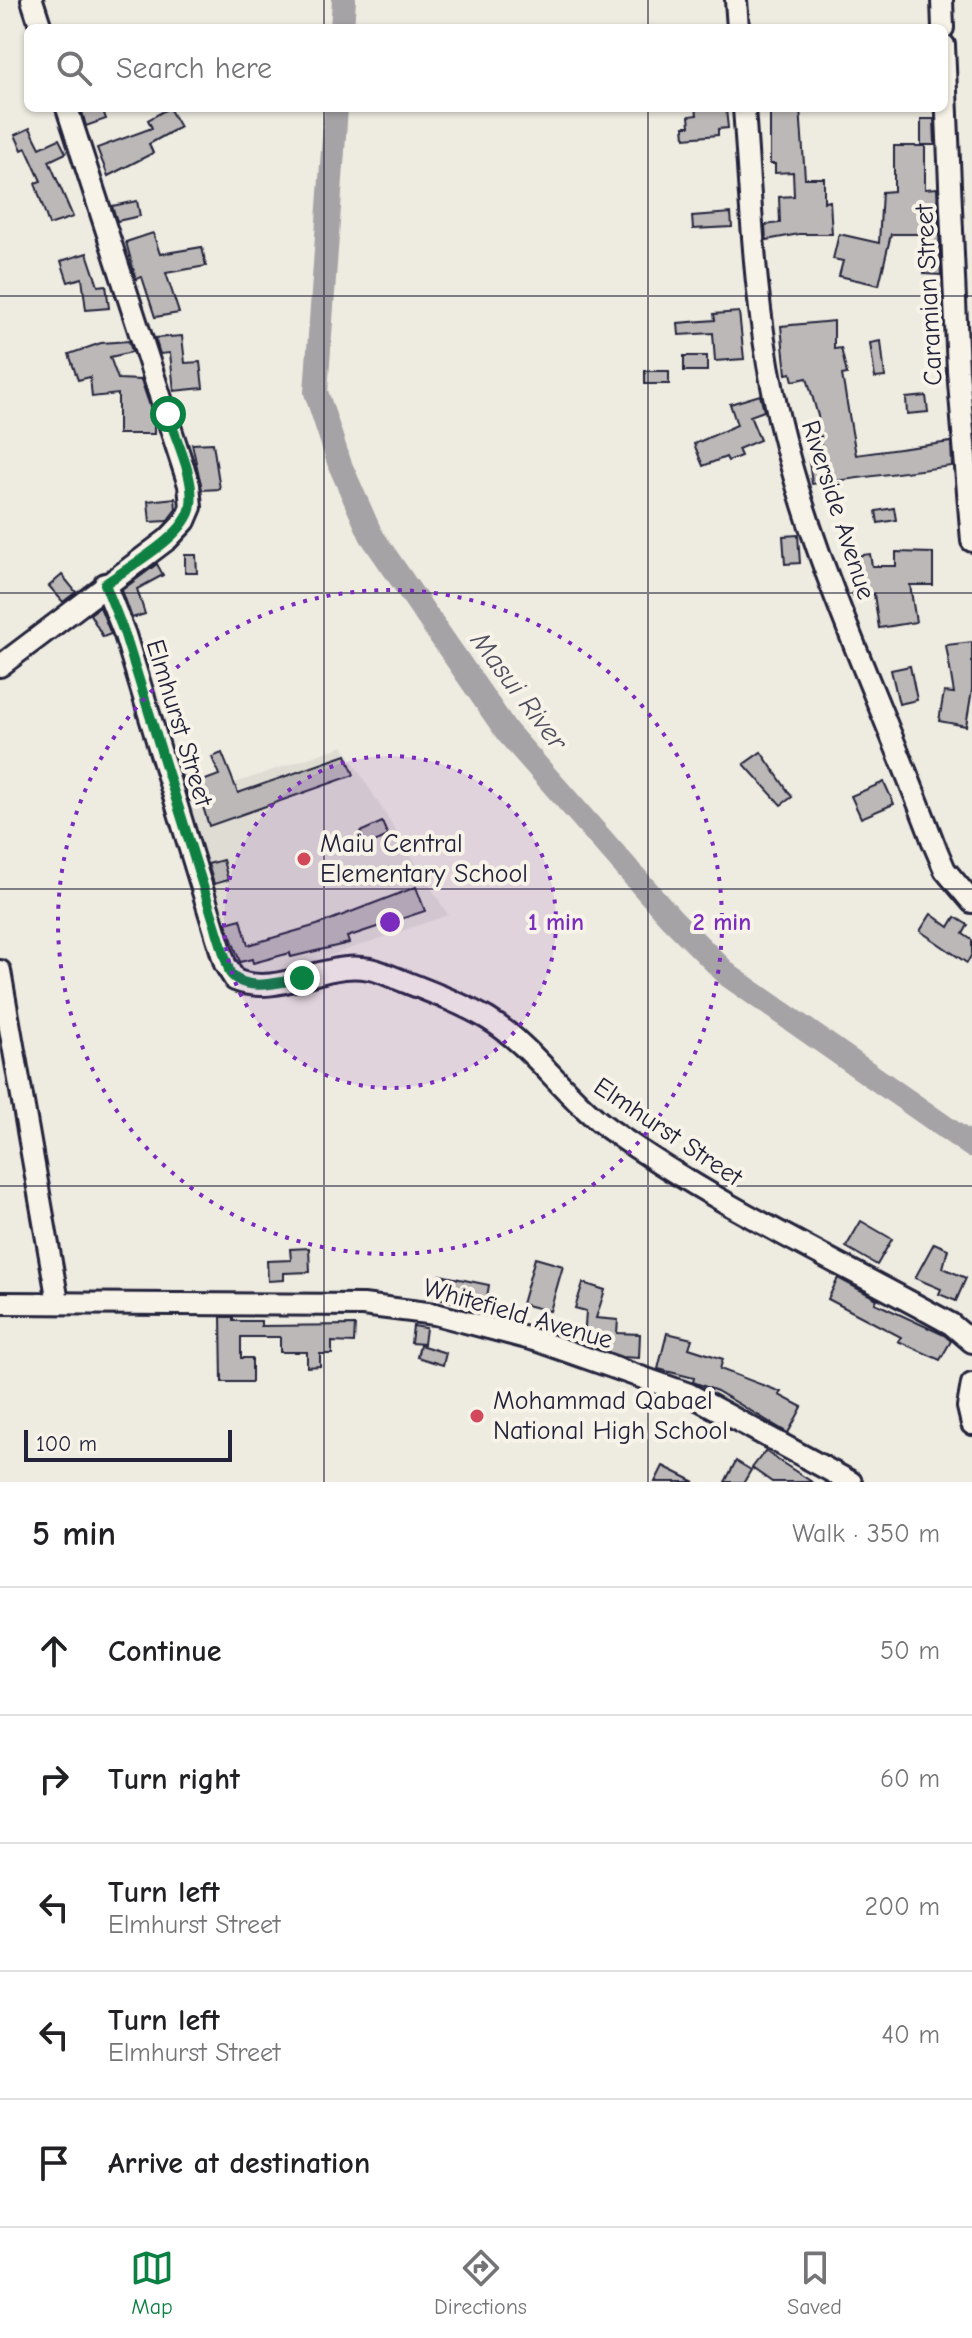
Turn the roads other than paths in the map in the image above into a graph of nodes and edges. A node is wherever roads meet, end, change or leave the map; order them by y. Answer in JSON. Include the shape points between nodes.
{"nodes":[{"id":1,"x":32,"y":0,"type":"edge"},
{"id":2,"x":736,"y":0,"type":"edge"},
{"id":3,"x":942,"y":0,"type":"edge"},
{"id":4,"x":40,"y":24,"type":"edge"},
{"id":5,"x":738,"y":24,"type":"edge"},
{"id":6,"x":943,"y":24,"type":"edge"},
{"id":7,"x":68,"y":112,"type":"edge"},
{"id":8,"x":744,"y":112,"type":"edge"},
{"id":9,"x":947,"y":112,"type":"edge"},
{"id":10,"x":972,"y":541,"type":"edge"},
{"id":11,"x":105,"y":584,"type":"junction"},
{"id":12,"x":0,"y":666,"type":"edge"},
{"id":13,"x":972,"y":902,"type":"edge"},
{"id":14,"x":0,"y":971,"type":"edge"},
{"id":15,"x":58,"y":1302,"type":"junction"},
{"id":16,"x":0,"y":1303,"type":"edge"},
{"id":17,"x":972,"y":1342,"type":"edge"},
{"id":18,"x":972,"y":1384,"type":"edge"},
{"id":19,"x":972,"y":1424,"type":"edge"},
{"id":20,"x":851,"y":1482,"type":"edge"}],
"edges":[{"from":1,"to":4,"type":"street"},
{"from":2,"to":5,"type":"street"},
{"from":3,"to":6,"type":"street"},
{"from":7,"to":11,"type":"street","via":[[191,495],[185,521],[168,539]]},
{"from":8,"to":13,"type":"street","name":"Riverside Avenue","via":[[762,326],[773,393],[800,491],[933,842],[945,870]]},
{"from":9,"to":10,"type":"street","name":"Caramian Street"},
{"from":11,"to":12,"type":"street"},
{"from":11,"to":17,"type":"street","name":"Elmhurst Street","via":[[225,964],[235,980],[275,983],[334,967],[363,966],[488,1019],[611,1130],[731,1206],[951,1324]]},
{"from":14,"to":15,"type":"street"},
{"from":15,"to":16,"type":"street","name":"Whitefield Avenue"},
{"from":15,"to":20,"type":"street","name":"Whitefield Avenue","via":[[363,1305],[435,1314],[538,1341],[689,1394]]},
{"from":18,"to":19,"type":"street"}]}
